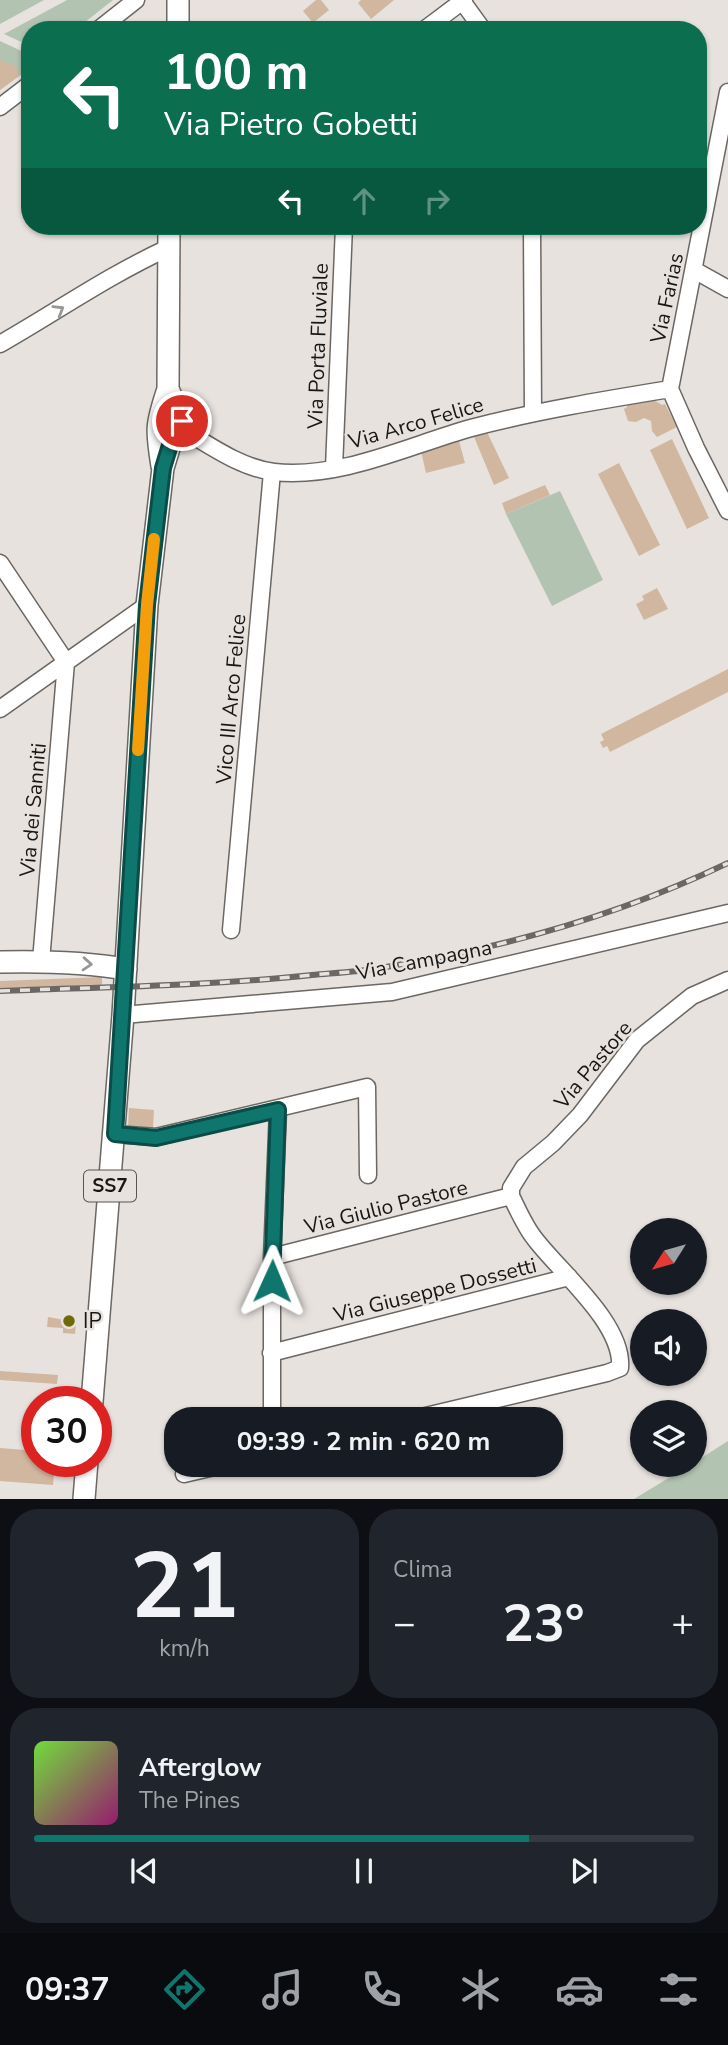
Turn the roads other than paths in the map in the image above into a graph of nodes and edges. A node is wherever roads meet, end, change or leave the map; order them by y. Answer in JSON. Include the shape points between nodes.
{"nodes":[{"id":1,"x":136,"y":0,"type":"edge"},
{"id":2,"x":178,"y":0,"type":"edge"},
{"id":3,"x":463,"y":1,"type":"edge"},
{"id":4,"x":109,"y":21,"type":"edge"},
{"id":5,"x":178,"y":21,"type":"edge"},
{"id":6,"x":436,"y":21,"type":"edge"},
{"id":7,"x":477,"y":21,"type":"edge"},
{"id":8,"x":21,"y":90,"type":"edge"},
{"id":9,"x":727,"y":99,"type":"edge"},
{"id":10,"x":0,"y":107,"type":"edge"},
{"id":11,"x":707,"y":203,"type":"edge"},
{"id":12,"x":169,"y":235,"type":"edge"},
{"id":13,"x":344,"y":235,"type":"edge"},
{"id":14,"x":532,"y":235,"type":"edge"},
{"id":15,"x":701,"y":235,"type":"edge"},
{"id":16,"x":168,"y":248,"type":"junction"},
{"id":17,"x":694,"y":270,"type":"junction"},
{"id":18,"x":728,"y":289,"type":"edge"},
{"id":19,"x":0,"y":344,"type":"edge"},
{"id":20,"x":168,"y":389,"type":"junction"},
{"id":21,"x":670,"y":389,"type":"junction"},
{"id":22,"x":533,"y":413,"type":"junction"},
{"id":23,"x":182,"y":429,"type":"junction"},
{"id":24,"x":163,"y":468,"type":"junction"},
{"id":25,"x":334,"y":468,"type":"junction"},
{"id":26,"x":272,"y":472,"type":"junction"},
{"id":27,"x":728,"y":511,"type":"edge"},
{"id":28,"x":0,"y":563,"type":"edge"},
{"id":29,"x":147,"y":605,"type":"junction"},
{"id":30,"x":66,"y":662,"type":"junction"},
{"id":31,"x":1,"y":706,"type":"edge"},
{"id":32,"x":728,"y":913,"type":"edge"},
{"id":33,"x":231,"y":930,"type":"dead end"},
{"id":34,"x":0,"y":961,"type":"edge"},
{"id":35,"x":41,"y":961,"type":"junction"},
{"id":36,"x":126,"y":969,"type":"junction"},
{"id":37,"x":728,"y":980,"type":"edge"},
{"id":38,"x":124,"y":1015,"type":"junction"},
{"id":39,"x":278,"y":1110,"type":"junction"},
{"id":40,"x":115,"y":1134,"type":"junction"},
{"id":41,"x":368,"y":1175,"type":"dead end"},
{"id":42,"x":511,"y":1196,"type":"junction"},
{"id":43,"x":272,"y":1257,"type":"junction"},
{"id":44,"x":569,"y":1277,"type":"junction"},
{"id":45,"x":271,"y":1353,"type":"junction"},
{"id":46,"x":93,"y":1386,"type":"edge"},
{"id":47,"x":272,"y":1407,"type":"edge"},
{"id":48,"x":464,"y":1407,"type":"edge"},
{"id":49,"x":86,"y":1477,"type":"edge"},
{"id":50,"x":84,"y":1499,"type":"edge"}],
"edges":[{"from":1,"to":4,"type":"street"},
{"from":2,"to":5,"type":"main road"},
{"from":3,"to":6,"type":"street"},
{"from":3,"to":7,"type":"street"},
{"from":8,"to":10,"type":"street"},
{"from":9,"to":11,"type":"street","name":"Via Farias"},
{"from":12,"to":16,"type":"main road","number":"SS7"},
{"from":13,"to":25,"type":"street","name":"Via Porta Fluviale"},
{"from":14,"to":22,"type":"street"},
{"from":15,"to":17,"type":"street","name":"Via Farias"},
{"from":19,"to":16,"type":"street","one_way":true,"via":[[130,265]]},
{"from":16,"to":20,"type":"main road","number":"SS7"},
{"from":17,"to":18,"type":"street"},
{"from":17,"to":21,"type":"street","name":"Via Farias"},
{"from":20,"to":23,"type":"main road","number":"SS7"},
{"from":20,"to":24,"type":"main road","number":"SS7","via":[[158,416]]},
{"from":21,"to":22,"type":"street","name":"Via Arco Felice"},
{"from":21,"to":27,"type":"street"},
{"from":22,"to":25,"type":"street","name":"Via Arco Felice"},
{"from":23,"to":24,"type":"main road","number":"SS7","via":[[170,445]]},
{"from":23,"to":26,"type":"street","name":"Via Arco Felice","via":[[253,467]]},
{"from":24,"to":29,"type":"main road","number":"SS7"},
{"from":25,"to":26,"type":"street","name":"Via Arco Felice"},
{"from":26,"to":33,"type":"street","name":"Vico III Arco Felice"},
{"from":28,"to":30,"type":"street"},
{"from":29,"to":30,"type":"street"},
{"from":29,"to":36,"type":"main road","number":"SS7"},
{"from":30,"to":31,"type":"street"},
{"from":30,"to":35,"type":"street","name":"Via dei Sanniti"},
{"from":32,"to":38,"type":"street","name":"Via Campagna","via":[[393,992]]},
{"from":34,"to":35,"type":"main road"},
{"from":35,"to":36,"type":"main road","one_way":true},
{"from":36,"to":38,"type":"main road","number":"SS7"},
{"from":37,"to":42,"type":"street","name":"Via Pastore","via":[[692,996],[637,1040],[580,1115],[524,1167],[510,1188]]},
{"from":38,"to":40,"type":"main road","number":"SS7"},
{"from":39,"to":40,"type":"street","via":[[156,1138]]},
{"from":39,"to":41,"type":"street","via":[[367,1087]]},
{"from":39,"to":43,"type":"street"},
{"from":40,"to":46,"type":"main road","number":"SS7"},
{"from":42,"to":43,"type":"street","name":"Via Giulio Pastore"},
{"from":42,"to":44,"type":"street","via":[[533,1237]]},
{"from":43,"to":45,"type":"street"},
{"from":44,"to":45,"type":"street","name":"Via Giuseppe Dossetti"},
{"from":44,"to":48,"type":"street","via":[[608,1327],[621,1357],[620,1368]]},
{"from":45,"to":47,"type":"street"},
{"from":49,"to":50,"type":"main road"}]}
